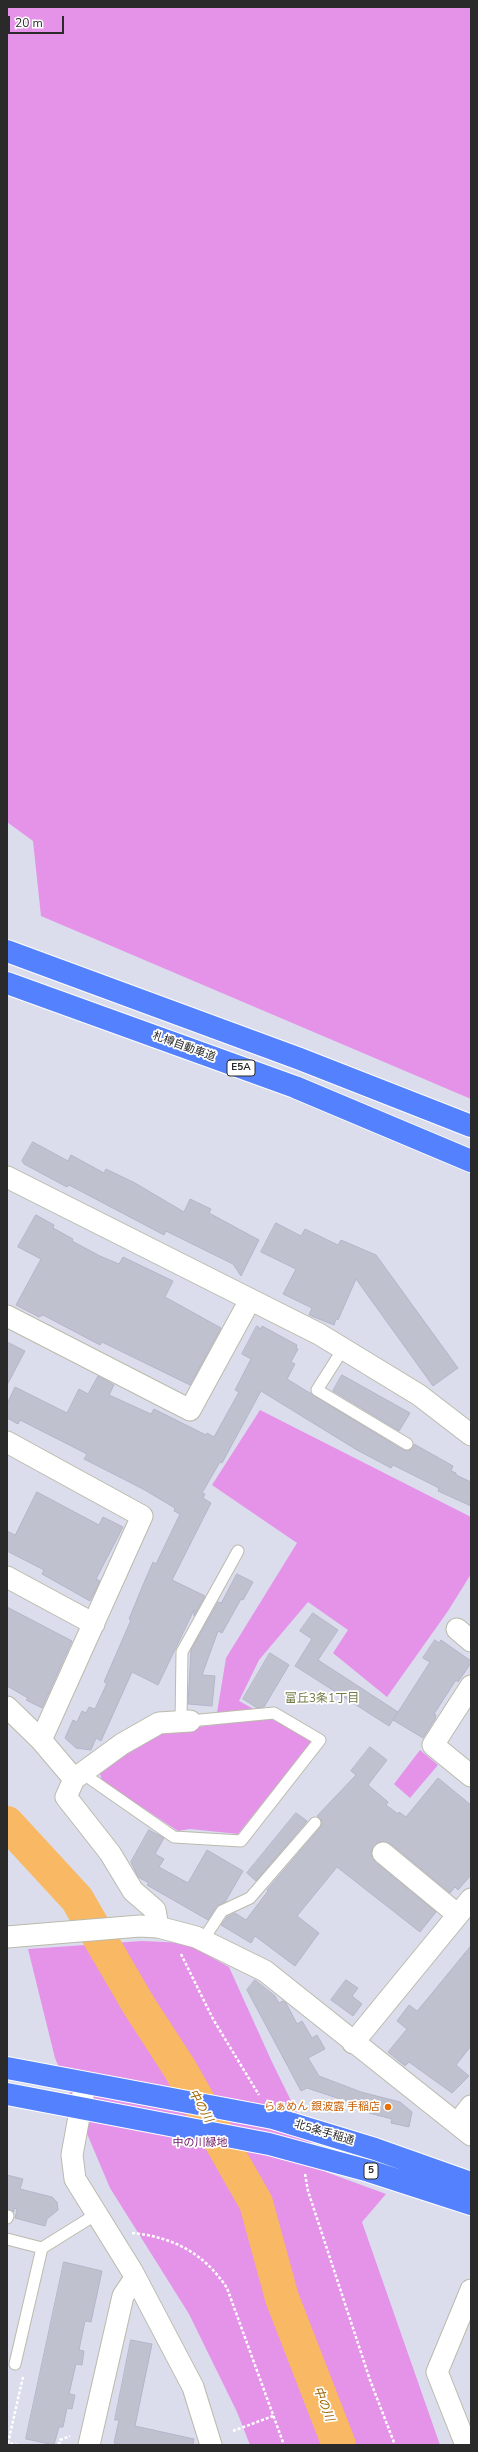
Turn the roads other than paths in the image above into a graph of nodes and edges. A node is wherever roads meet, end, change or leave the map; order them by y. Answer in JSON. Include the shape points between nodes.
{"nodes":[{"id":1,"x":7,"y":951,"type":"edge"},
{"id":2,"x":7,"y":983,"type":"edge"},
{"id":3,"x":471,"y":1126,"type":"edge"},
{"id":4,"x":471,"y":1161,"type":"edge"},
{"id":5,"x":7,"y":1177,"type":"edge"},
{"id":6,"x":250,"y":1300,"type":"junction"},
{"id":7,"x":7,"y":1316,"type":"edge"},
{"id":8,"x":343,"y":1349,"type":"junction"},
{"id":9,"x":471,"y":1435,"type":"edge"},
{"id":10,"x":7,"y":1442,"type":"edge"},
{"id":11,"x":407,"y":1444,"type":"dead end"},
{"id":12,"x":238,"y":1551,"type":"dead end"},
{"id":13,"x":7,"y":1577,"type":"edge"},
{"id":14,"x":94,"y":1624,"type":"junction"},
{"id":15,"x":471,"y":1686,"type":"edge"},
{"id":16,"x":7,"y":1707,"type":"edge"},
{"id":17,"x":186,"y":1721,"type":"junction"},
{"id":18,"x":41,"y":1740,"type":"junction"},
{"id":19,"x":78,"y":1776,"type":"junction"},
{"id":20,"x":471,"y":1776,"type":"edge"},
{"id":21,"x":314,"y":1823,"type":"dead end"},
{"id":22,"x":383,"y":1853,"type":"dead end"},
{"id":23,"x":471,"y":1899,"type":"edge"},
{"id":24,"x":458,"y":1915,"type":"junction"},
{"id":25,"x":149,"y":1926,"type":"junction"},
{"id":26,"x":9,"y":1936,"type":"edge"},
{"id":27,"x":203,"y":1940,"type":"junction"},
{"id":28,"x":353,"y":2043,"type":"junction"},
{"id":29,"x":7,"y":2068,"type":"edge"},
{"id":30,"x":85,"y":2084,"type":"junction"},
{"id":31,"x":7,"y":2094,"type":"edge"},
{"id":32,"x":471,"y":2106,"type":"edge"},
{"id":33,"x":80,"y":2108,"type":"junction"},
{"id":34,"x":464,"y":2129,"type":"edge"},
{"id":35,"x":471,"y":2183,"type":"edge"},
{"id":36,"x":471,"y":2204,"type":"edge"},
{"id":37,"x":95,"y":2215,"type":"junction"},
{"id":38,"x":7,"y":2239,"type":"edge"},
{"id":39,"x":42,"y":2248,"type":"junction"},
{"id":40,"x":135,"y":2278,"type":"junction"},
{"id":41,"x":471,"y":2290,"type":"edge"},
{"id":42,"x":16,"y":2369,"type":"road end"},
{"id":43,"x":89,"y":2445,"type":"edge"},
{"id":44,"x":211,"y":2445,"type":"edge"},
{"id":45,"x":466,"y":2445,"type":"edge"}],
"edges":[{"from":1,"to":3,"type":"highway","via":[[300,1058]]},
{"from":2,"to":4,"type":"highway","name":"札樽自動車道","number":"E5A","via":[[295,1087]]},
{"from":5,"to":6,"type":"street"},
{"from":6,"to":7,"type":"street","via":[[190,1410]]},
{"from":6,"to":8,"type":"street"},
{"from":8,"to":9,"type":"street","via":[[419,1395]]},
{"from":8,"to":11,"type":"lane","via":[[317,1390]]},
{"from":10,"to":14,"type":"street","via":[[142,1516]]},
{"from":12,"to":17,"type":"lane","via":[[182,1652]]},
{"from":13,"to":14,"type":"street"},
{"from":14,"to":18,"type":"street"},
{"from":15,"to":20,"type":"street","via":[[433,1745]]},
{"from":16,"to":18,"type":"street"},
{"from":17,"to":19,"type":"street","via":[[159,1723],[122,1744]]},
{"from":17,"to":19,"type":"lane","via":[[274,1713],[320,1740],[241,1841],[174,1837]]},
{"from":18,"to":19,"type":"street"},
{"from":19,"to":25,"type":"street","via":[[66,1797],[110,1853],[133,1891],[155,1910]]},
{"from":21,"to":27,"type":"lane","via":[[250,1898],[222,1911]]},
{"from":22,"to":24,"type":"street"},
{"from":23,"to":24,"type":"street"},
{"from":24,"to":28,"type":"street"},
{"from":25,"to":26,"type":"street"},
{"from":25,"to":27,"type":"street"},
{"from":27,"to":28,"type":"street","via":[[265,1971]]},
{"from":28,"to":34,"type":"street"},
{"from":29,"to":30,"type":"highway","name":"北5条手稲通","number":"5"},
{"from":30,"to":33,"type":"street"},
{"from":30,"to":35,"type":"highway","name":"北5条手稲通","number":"5","via":[[155,2096],[267,2109]]},
{"from":31,"to":33,"type":"highway","number":"5"},
{"from":32,"to":34,"type":"street"},
{"from":33,"to":36,"type":"highway","number":"5","via":[[269,2144],[369,2171]]},
{"from":33,"to":37,"type":"street","via":[[72,2155],[75,2179]]},
{"from":37,"to":39,"type":"lane"},
{"from":37,"to":40,"type":"street"},
{"from":38,"to":39,"type":"lane"},
{"from":39,"to":42,"type":"lane"},
{"from":40,"to":43,"type":"street","via":[[123,2296]]},
{"from":40,"to":44,"type":"street","via":[[193,2387]]},
{"from":41,"to":45,"type":"street","via":[[437,2372]]}]}
